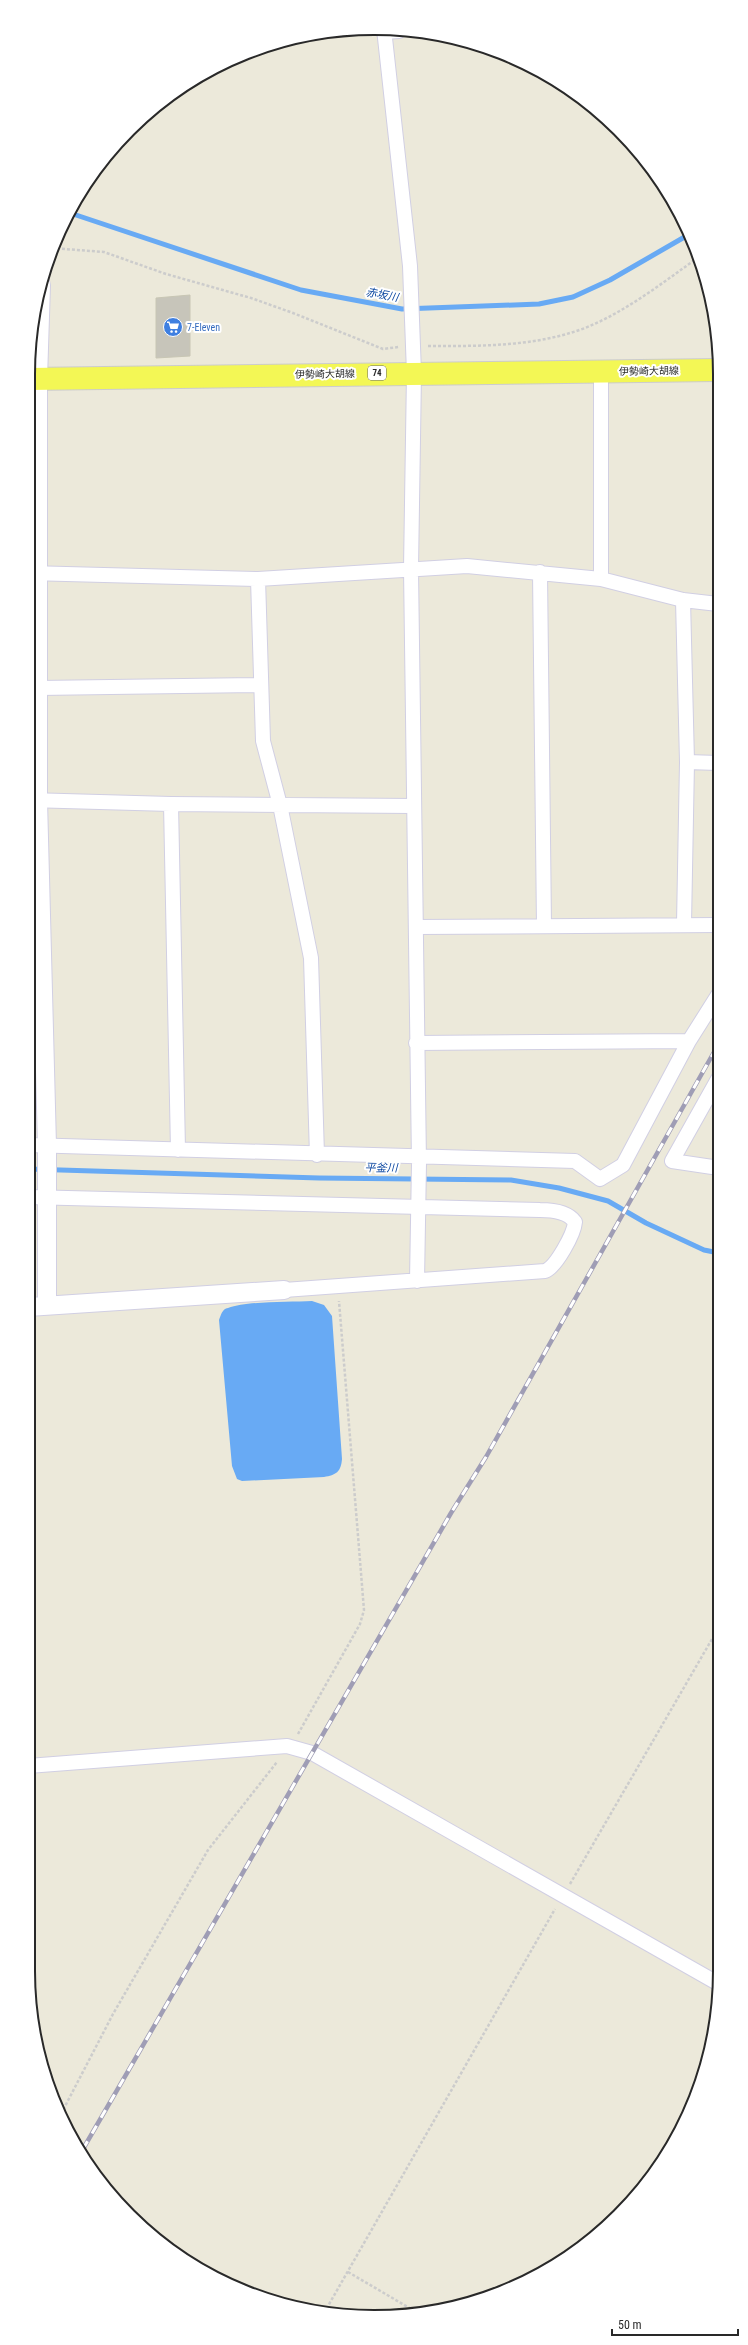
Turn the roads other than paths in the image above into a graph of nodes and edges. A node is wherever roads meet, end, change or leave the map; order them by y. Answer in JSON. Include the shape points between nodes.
{"nodes":[{"id":1,"x":385,"y":35,"type":"edge"},
{"id":2,"x":713,"y":370,"type":"edge"},
{"id":3,"x":601,"y":372,"type":"junction"},
{"id":4,"x":414,"y":373,"type":"junction"},
{"id":5,"x":35,"y":379,"type":"edge"},
{"id":6,"x":411,"y":569,"type":"junction"},
{"id":7,"x":540,"y":572,"type":"junction"},
{"id":8,"x":35,"y":573,"type":"edge"},
{"id":9,"x":258,"y":579,"type":"junction"},
{"id":10,"x":601,"y":579,"type":"junction"},
{"id":11,"x":683,"y":600,"type":"junction"},
{"id":12,"x":713,"y":603,"type":"edge"},
{"id":13,"x":35,"y":619,"type":"edge"},
{"id":14,"x":260,"y":685,"type":"junction"},
{"id":15,"x":38,"y":688,"type":"junction"},
{"id":16,"x":35,"y":755,"type":"edge"},
{"id":17,"x":687,"y":762,"type":"junction"},
{"id":18,"x":713,"y":763,"type":"edge"},
{"id":19,"x":35,"y":800,"type":"edge"},
{"id":20,"x":171,"y":804,"type":"junction"},
{"id":21,"x":280,"y":805,"type":"junction"},
{"id":22,"x":413,"y":806,"type":"junction"},
{"id":23,"x":35,"y":850,"type":"edge"},
{"id":24,"x":684,"y":924,"type":"junction"},
{"id":25,"x":713,"y":925,"type":"edge"},
{"id":26,"x":544,"y":926,"type":"junction"},
{"id":27,"x":416,"y":927,"type":"junction"},
{"id":28,"x":713,"y":1003,"type":"edge"},
{"id":29,"x":689,"y":1041,"type":"junction"},
{"id":30,"x":416,"y":1043,"type":"junction"},
{"id":31,"x":713,"y":1088,"type":"edge"},
{"id":32,"x":35,"y":1147,"type":"edge"},
{"id":33,"x":178,"y":1150,"type":"junction"},
{"id":34,"x":47,"y":1151,"type":"junction"},
{"id":35,"x":318,"y":1155,"type":"junction"},
{"id":36,"x":419,"y":1160,"type":"junction"},
{"id":37,"x":713,"y":1167,"type":"edge"},
{"id":38,"x":46,"y":1193,"type":"junction"},
{"id":39,"x":35,"y":1195,"type":"edge"},
{"id":40,"x":419,"y":1205,"type":"junction"},
{"id":41,"x":417,"y":1281,"type":"junction"},
{"id":42,"x":284,"y":1290,"type":"joint"},
{"id":43,"x":47,"y":1305,"type":"junction"},
{"id":44,"x":35,"y":1306,"type":"edge"},
{"id":45,"x":35,"y":1765,"type":"edge"},
{"id":46,"x":713,"y":1980,"type":"edge"}],
"edges":[{"from":1,"to":4,"type":"street","via":[[410,266]]},
{"from":2,"to":3,"type":"main road","name":"伊勢崎大胡線","number":"74"},
{"from":3,"to":4,"type":"main road","name":"伊勢崎大胡線","number":"74"},
{"from":3,"to":10,"type":"street"},
{"from":4,"to":5,"type":"main road","name":"伊勢崎大胡線","number":"74"},
{"from":4,"to":6,"type":"street"},
{"from":6,"to":7,"type":"street","via":[[467,566]]},
{"from":6,"to":9,"type":"street"},
{"from":6,"to":22,"type":"street"},
{"from":7,"to":10,"type":"street"},
{"from":7,"to":26,"type":"street"},
{"from":8,"to":9,"type":"street"},
{"from":9,"to":14,"type":"street"},
{"from":10,"to":11,"type":"street"},
{"from":11,"to":12,"type":"street"},
{"from":11,"to":17,"type":"street"},
{"from":13,"to":15,"type":"street"},
{"from":14,"to":15,"type":"street"},
{"from":14,"to":21,"type":"street","via":[[263,741]]},
{"from":15,"to":16,"type":"street"},
{"from":17,"to":18,"type":"street"},
{"from":17,"to":24,"type":"street"},
{"from":19,"to":20,"type":"street"},
{"from":20,"to":21,"type":"street"},
{"from":20,"to":33,"type":"street"},
{"from":21,"to":22,"type":"street"},
{"from":21,"to":35,"type":"street","via":[[312,958]]},
{"from":22,"to":27,"type":"street"},
{"from":23,"to":34,"type":"street"},
{"from":24,"to":25,"type":"street"},
{"from":24,"to":26,"type":"street"},
{"from":26,"to":27,"type":"street"},
{"from":27,"to":30,"type":"street"},
{"from":28,"to":29,"type":"street"},
{"from":29,"to":30,"type":"street"},
{"from":29,"to":36,"type":"street","via":[[623,1165],[600,1179],[575,1161]]},
{"from":30,"to":36,"type":"street"},
{"from":31,"to":37,"type":"street","via":[[672,1161]]},
{"from":32,"to":34,"type":"street"},
{"from":33,"to":34,"type":"street"},
{"from":33,"to":35,"type":"street"},
{"from":34,"to":38,"type":"street"},
{"from":35,"to":36,"type":"street"},
{"from":36,"to":40,"type":"street"},
{"from":38,"to":39,"type":"street"},
{"from":38,"to":40,"type":"street"},
{"from":38,"to":43,"type":"street"},
{"from":40,"to":41,"type":"street"},
{"from":40,"to":41,"type":"street","via":[[550,1210],[572,1218],[575,1222],[573,1231],[555,1264],[545,1271]]},
{"from":41,"to":42,"type":"street"},
{"from":42,"to":43,"type":"street"},
{"from":43,"to":44,"type":"street"},
{"from":45,"to":46,"type":"street","via":[[291,1746],[312,1753]]}]}
